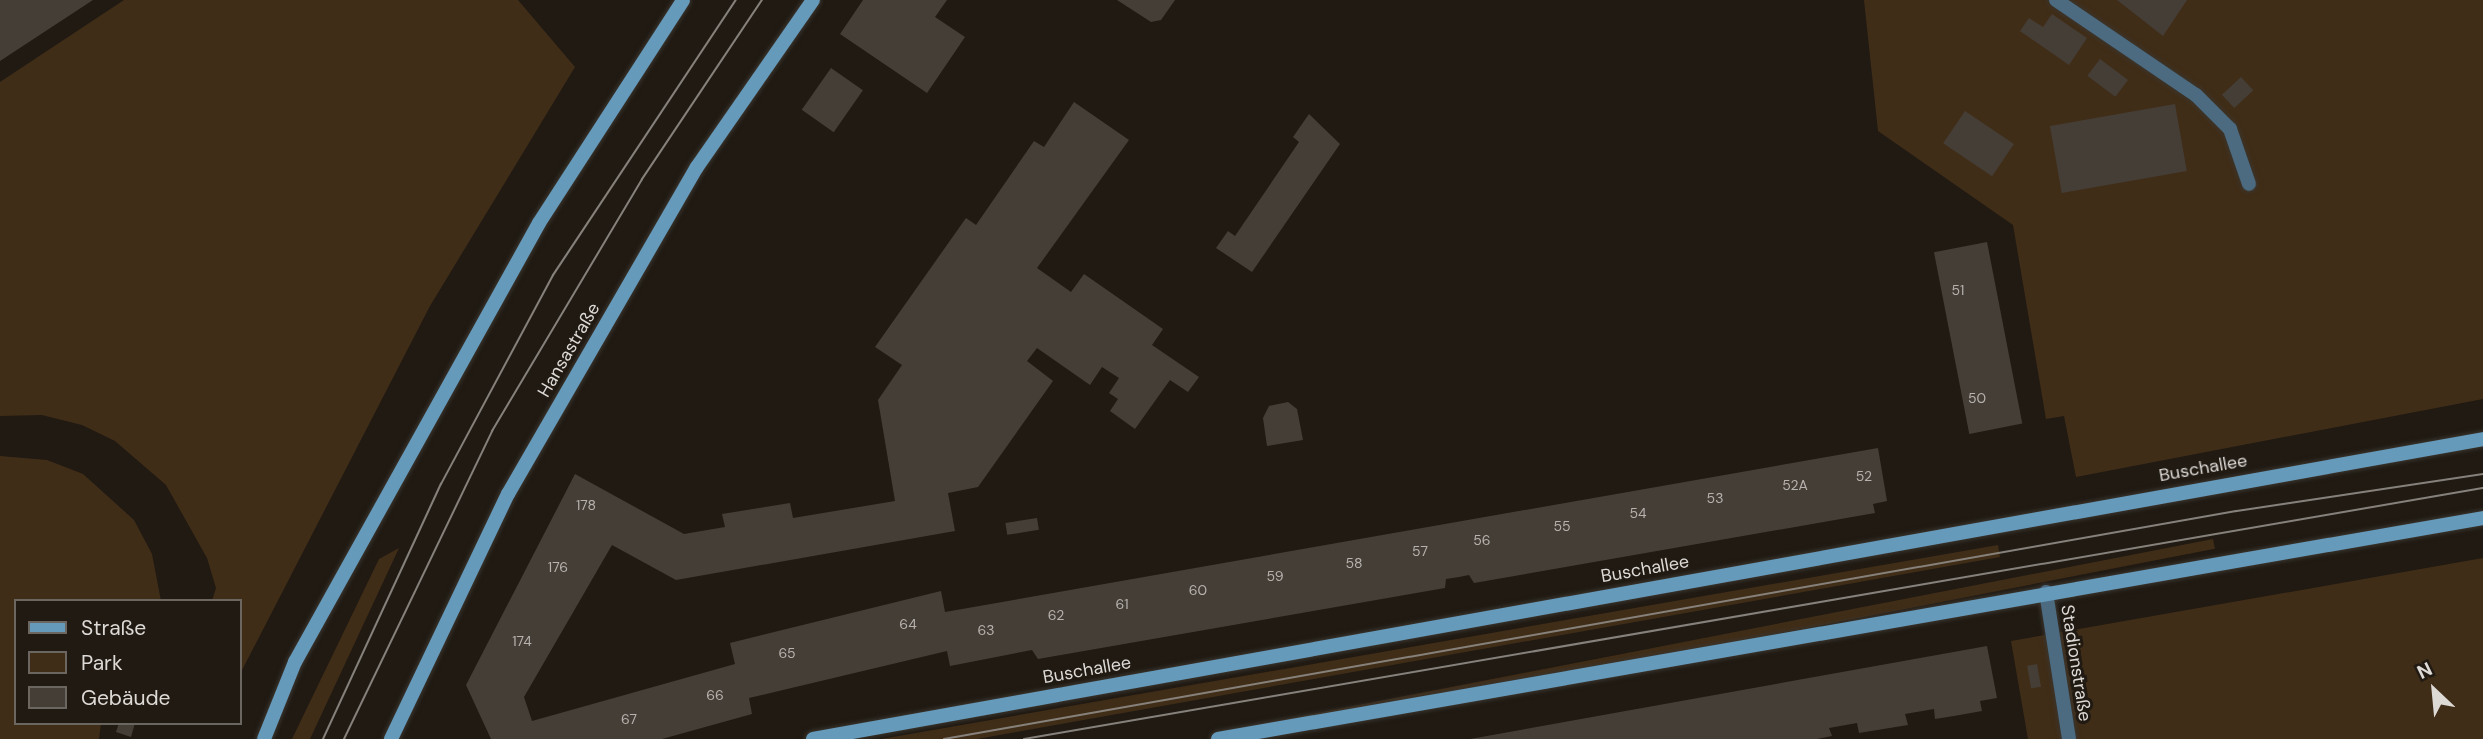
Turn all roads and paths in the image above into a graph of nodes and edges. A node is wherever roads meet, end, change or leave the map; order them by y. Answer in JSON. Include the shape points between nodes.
{"nodes":[{"id":1,"x":683,"y":0,"type":"edge"},
{"id":2,"x":813,"y":0,"type":"edge"},
{"id":3,"x":2056,"y":0,"type":"edge"},
{"id":4,"x":2249,"y":184,"type":"dead end"},
{"id":5,"x":2483,"y":439,"type":"edge"},
{"id":6,"x":2483,"y":518,"type":"edge"},
{"id":7,"x":2046,"y":592,"type":"junction"},
{"id":8,"x":264,"y":739,"type":"edge"},
{"id":9,"x":391,"y":739,"type":"edge"},
{"id":10,"x":813,"y":739,"type":"edge"},
{"id":11,"x":1218,"y":739,"type":"edge"},
{"id":12,"x":2068,"y":739,"type":"edge"}],
"edges":[{"from":1,"to":8,"type":"main road","via":[[539,223],[295,662]]},
{"from":2,"to":9,"type":"main road","name":"Hansastraße","via":[[697,167],[515,481]]},
{"from":3,"to":4,"type":"lane","via":[[2196,95],[2230,129]]},
{"from":5,"to":10,"type":"main road","name":"Buschallee"},
{"from":6,"to":7,"type":"main road"},
{"from":7,"to":11,"type":"main road"},
{"from":7,"to":12,"type":"lane","name":"Stadionstraße"}]}
